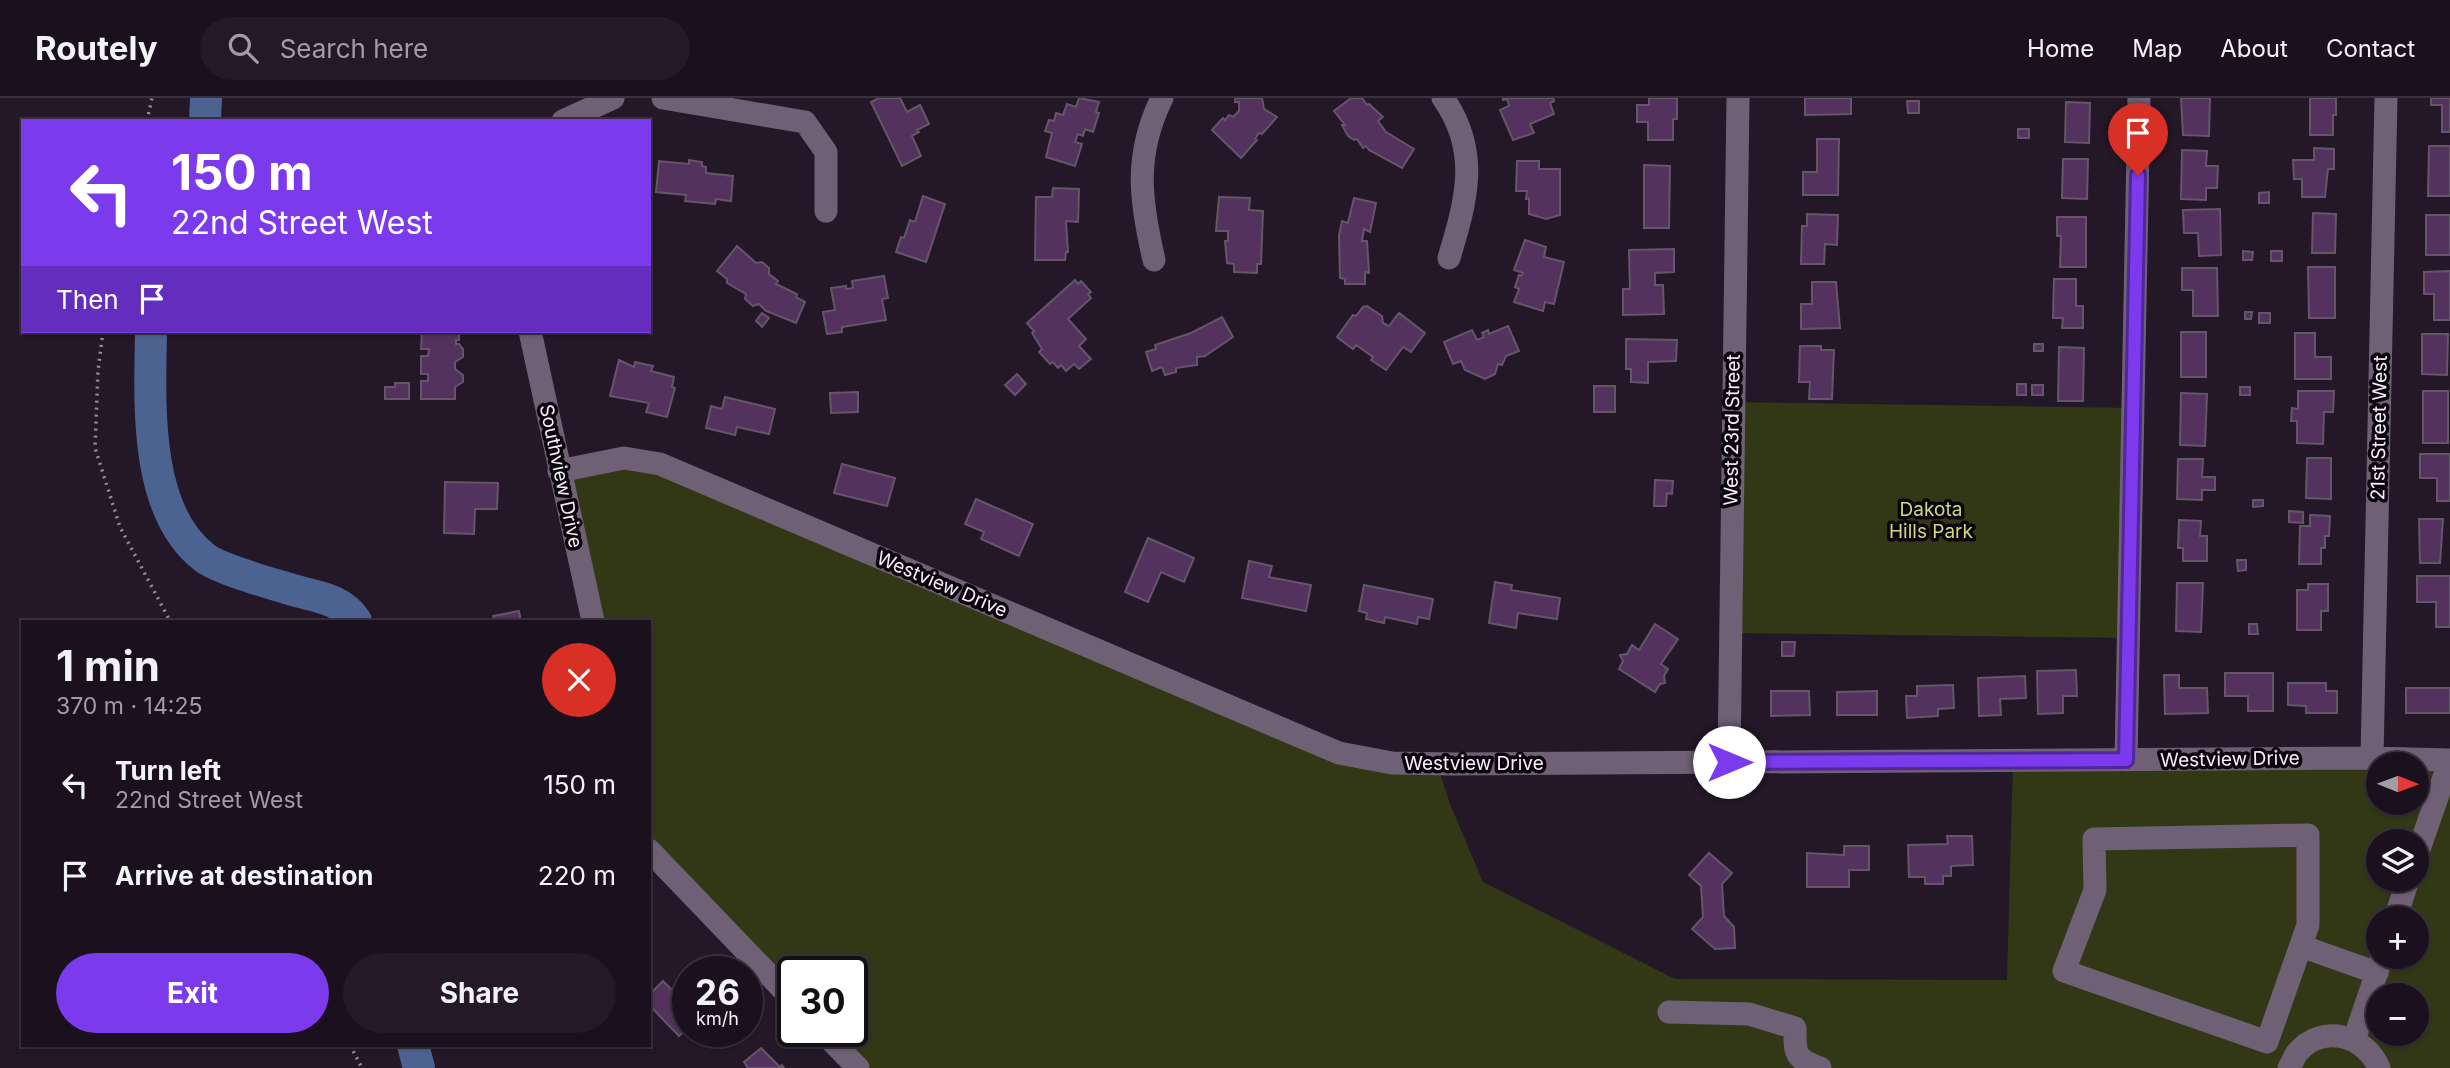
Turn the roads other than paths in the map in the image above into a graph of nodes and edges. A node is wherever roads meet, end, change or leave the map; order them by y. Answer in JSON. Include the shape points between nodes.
{"nodes":[{"id":1,"x":613,"y":98,"type":"edge"},
{"id":2,"x":663,"y":98,"type":"edge"},
{"id":3,"x":1162,"y":98,"type":"edge"},
{"id":4,"x":1443,"y":98,"type":"edge"},
{"id":5,"x":1738,"y":98,"type":"edge"},
{"id":6,"x":2139,"y":98,"type":"edge"},
{"id":7,"x":2386,"y":98,"type":"edge"},
{"id":8,"x":567,"y":119,"type":"edge"},
{"id":9,"x":826,"y":211,"type":"dead end"},
{"id":10,"x":1449,"y":258,"type":"dead end"},
{"id":11,"x":1154,"y":260,"type":"dead end"},
{"id":12,"x":530,"y":333,"type":"edge"},
{"id":13,"x":559,"y":471,"type":"junction"},
{"id":14,"x":593,"y":620,"type":"edge"},
{"id":15,"x":2372,"y":752,"type":"edge"},
{"id":16,"x":2366,"y":758,"type":"edge"},
{"id":17,"x":2429,"y":759,"type":"edge"},
{"id":18,"x":2126,"y":760,"type":"junction"},
{"id":19,"x":2450,"y":760,"type":"edge"},
{"id":20,"x":1729,"y":762,"type":"junction"},
{"id":21,"x":2426,"y":829,"type":"edge"},
{"id":22,"x":651,"y":852,"type":"edge"},
{"id":23,"x":2301,"y":946,"type":"junction"},
{"id":24,"x":2366,"y":962,"type":"edge"},
{"id":25,"x":2378,"y":969,"type":"edge"},
{"id":26,"x":777,"y":983,"type":"edge"},
{"id":27,"x":1669,"y":1013,"type":"dead end"},
{"id":28,"x":2354,"y":1040,"type":"junction"},
{"id":29,"x":838,"y":1047,"type":"edge"},
{"id":30,"x":2306,"y":1057,"type":"edge"},
{"id":31,"x":858,"y":1068,"type":"edge"},
{"id":32,"x":1820,"y":1068,"type":"edge"},
{"id":33,"x":2289,"y":1068,"type":"edge"},
{"id":34,"x":2379,"y":1068,"type":"edge"}],
"edges":[{"from":1,"to":8,"type":"street"},
{"from":2,"to":9,"type":"street","via":[[804,122],[825,152]]},
{"from":3,"to":11,"type":"street","via":[[1147,138],[1141,179]]},
{"from":4,"to":10,"type":"street","via":[[1462,135],[1468,173],[1466,198]]},
{"from":5,"to":20,"type":"street","name":"West 23rd Street"},
{"from":6,"to":18,"type":"street"},
{"from":7,"to":15,"type":"street","name":"21st Street West"},
{"from":12,"to":13,"type":"street","name":"Southview Drive"},
{"from":13,"to":14,"type":"street","name":"Southview Drive"},
{"from":13,"to":20,"type":"street","name":"Westview Drive","via":[[624,458],[660,464],[1339,753],[1392,763]]},
{"from":16,"to":18,"type":"street","name":"Westview Drive"},
{"from":17,"to":19,"type":"street","name":"Westview Drive"},
{"from":18,"to":20,"type":"street","name":"Westview Drive"},
{"from":19,"to":21,"type":"street"},
{"from":22,"to":26,"type":"street"},
{"from":23,"to":23,"type":"street","via":[[2267,1042],[2064,971],[2095,890],[2094,839],[2308,835],[2308,925]]},
{"from":23,"to":24,"type":"street"},
{"from":25,"to":28,"type":"street"},
{"from":27,"to":32,"type":"street","via":[[1749,1014],[1795,1028],[1800,1060]]},
{"from":28,"to":30,"type":"street","via":[[2323,1037]]},
{"from":28,"to":34,"type":"street","via":[[2369,1050]]},
{"from":29,"to":31,"type":"street"},
{"from":30,"to":33,"type":"street","via":[[2298,1053]]}]}
